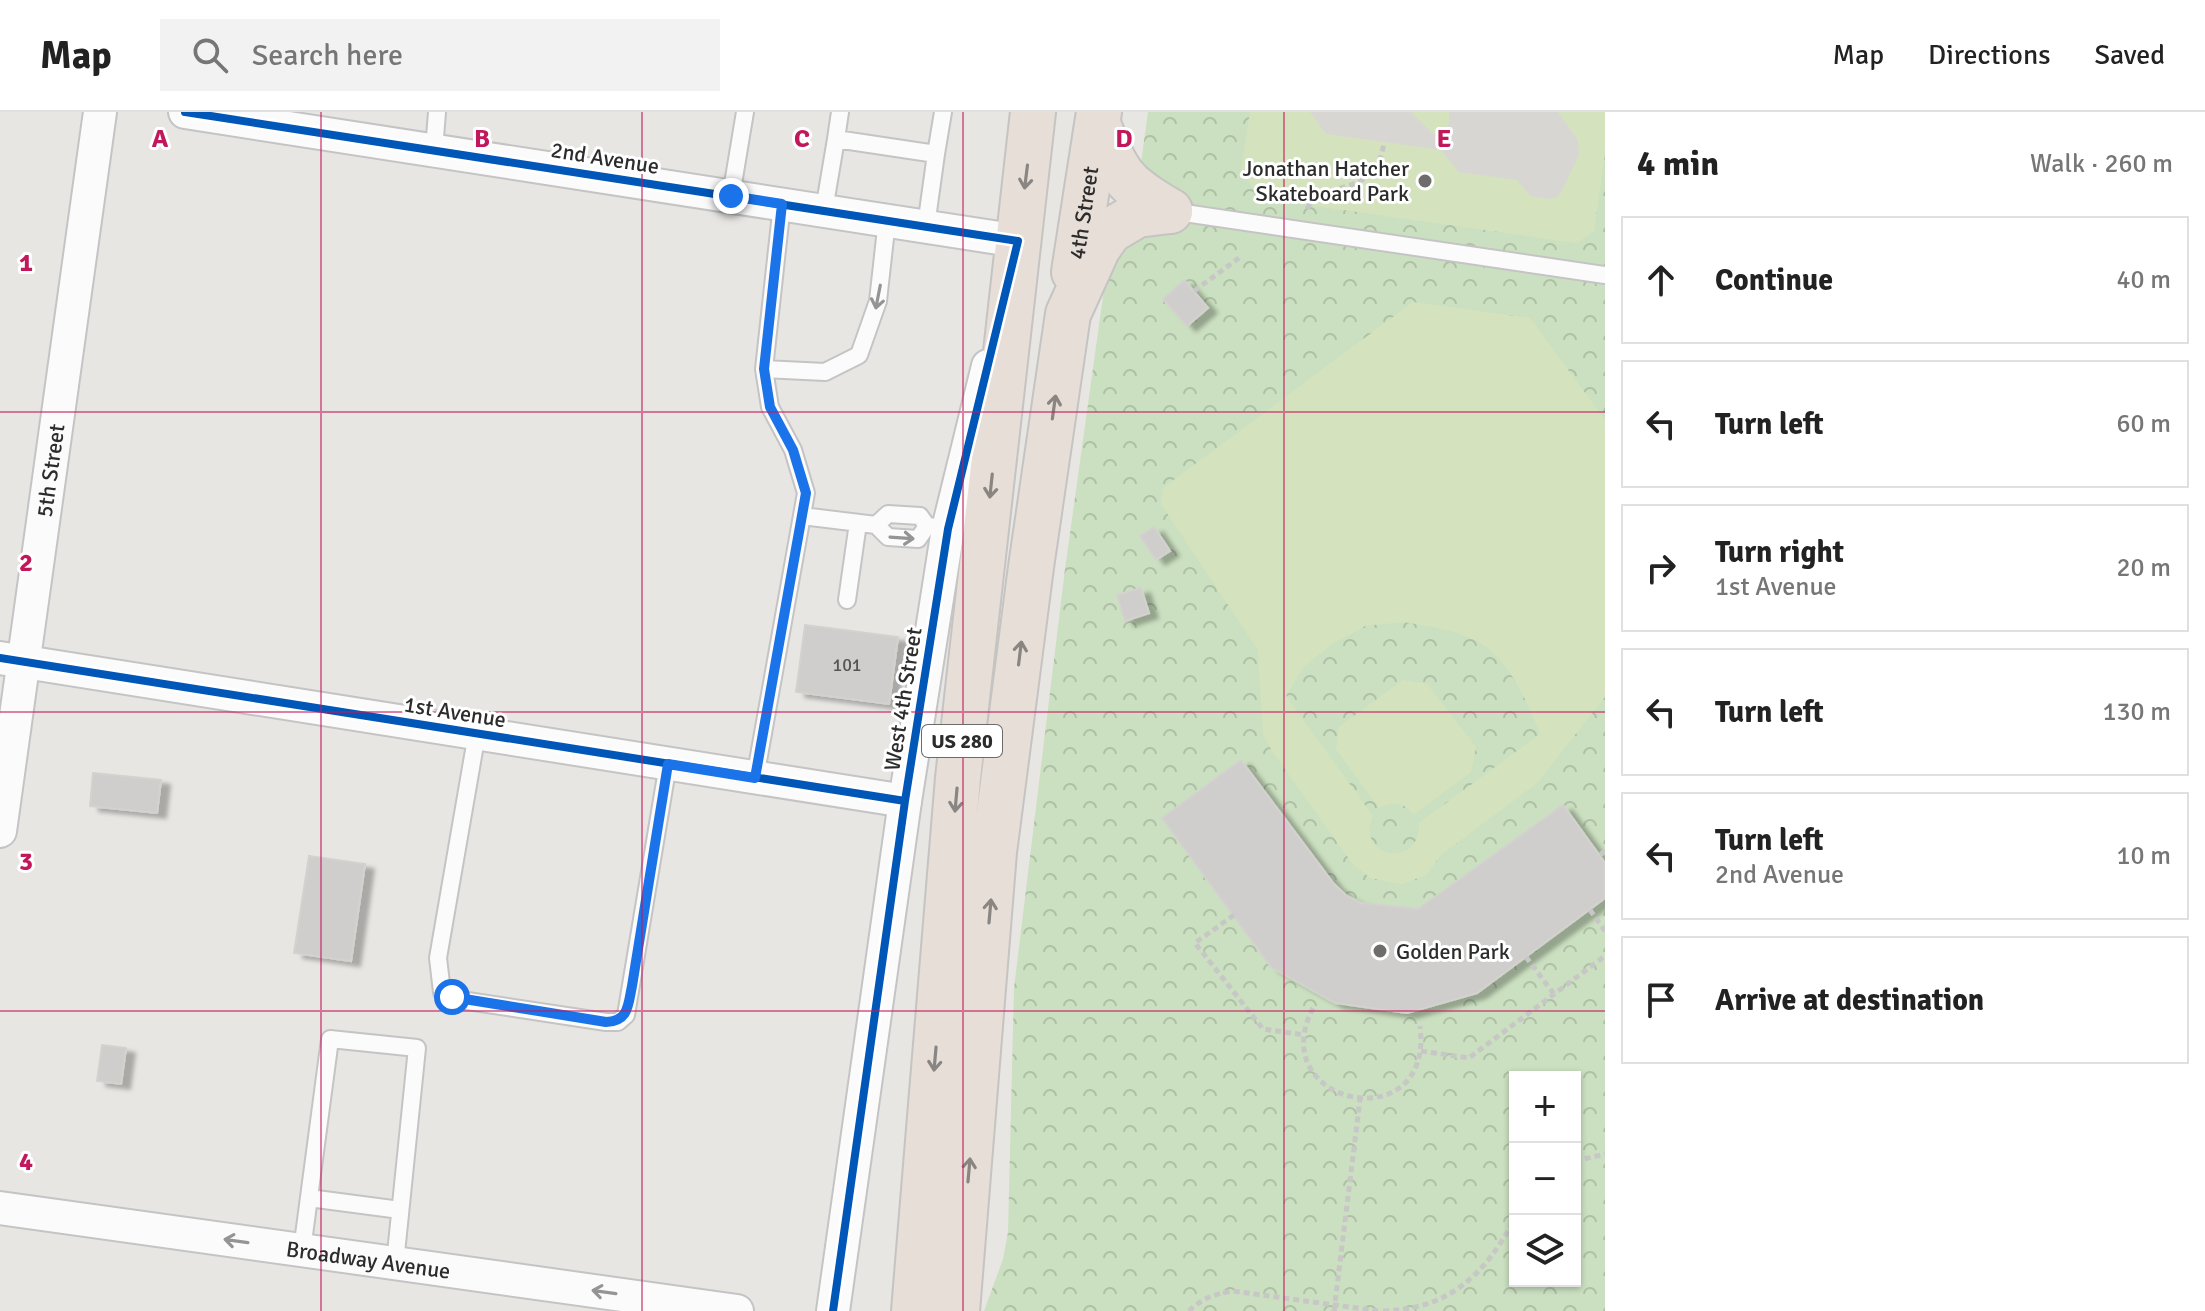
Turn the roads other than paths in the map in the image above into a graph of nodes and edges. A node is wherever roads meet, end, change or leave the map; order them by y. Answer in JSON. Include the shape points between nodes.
{"nodes":[{"id":1,"x":100,"y":112,"type":"edge"},
{"id":2,"x":437,"y":112,"type":"edge"},
{"id":3,"x":745,"y":112,"type":"edge"},
{"id":4,"x":840,"y":112,"type":"edge"},
{"id":5,"x":943,"y":112,"type":"edge"},
{"id":6,"x":1033,"y":112,"type":"edge"},
{"id":7,"x":200,"y":113,"type":"edge"},
{"id":8,"x":1098,"y":118,"type":"edge"},
{"id":9,"x":836,"y":139,"type":"junction"},
{"id":10,"x":434,"y":150,"type":"junction"},
{"id":11,"x":936,"y":154,"type":"junction"},
{"id":12,"x":731,"y":196,"type":"junction"},
{"id":13,"x":782,"y":204,"type":"junction"},
{"id":14,"x":824,"y":210,"type":"junction"},
{"id":15,"x":1170,"y":211,"type":"junction"},
{"id":16,"x":887,"y":220,"type":"junction"},
{"id":17,"x":926,"y":226,"type":"junction"},
{"id":18,"x":1018,"y":241,"type":"junction"},
{"id":19,"x":1605,"y":275,"type":"edge"},
{"id":20,"x":1068,"y":314,"type":"junction"},
{"id":21,"x":764,"y":369,"type":"junction"},
{"id":22,"x":802,"y":516,"type":"junction"},
{"id":23,"x":858,"y":523,"type":"junction"},
{"id":24,"x":876,"y":525,"type":"junction"},
{"id":25,"x":937,"y":528,"type":"junction"},
{"id":26,"x":847,"y":600,"type":"dead end"},
{"id":27,"x":11,"y":660,"type":"edge"},
{"id":28,"x":477,"y":733,"type":"junction"},
{"id":29,"x":668,"y":764,"type":"junction"},
{"id":30,"x":755,"y":778,"type":"junction"},
{"id":31,"x":905,"y":801,"type":"junction"},
{"id":32,"x":0,"y":831,"type":"edge"},
{"id":33,"x":309,"y":1198,"type":"junction"},
{"id":34,"x":0,"y":1208,"type":"edge"},
{"id":35,"x":400,"y":1210,"type":"junction"},
{"id":36,"x":302,"y":1250,"type":"junction"},
{"id":37,"x":395,"y":1263,"type":"junction"},
{"id":38,"x":737,"y":1311,"type":"edge"},
{"id":39,"x":833,"y":1311,"type":"edge"},
{"id":40,"x":914,"y":1311,"type":"edge"},
{"id":41,"x":957,"y":1311,"type":"edge"}],
"edges":[{"from":1,"to":27,"type":"street","name":"5th Street"},
{"from":2,"to":10,"type":"lane"},
{"from":3,"to":12,"type":"lane"},
{"from":4,"to":9,"type":"lane"},
{"from":5,"to":11,"type":"lane"},
{"from":6,"to":18,"type":"highway","number":"US 280","one_way":true},
{"from":7,"to":10,"type":"street","name":"2nd Avenue"},
{"from":8,"to":15,"type":"highway","via":[[1112,160],[1129,185]]},
{"from":8,"to":20,"type":"highway","name":"4th Street","number":"US 280"},
{"from":9,"to":11,"type":"lane"},
{"from":9,"to":14,"type":"lane"},
{"from":10,"to":12,"type":"street","name":"2nd Avenue"},
{"from":11,"to":17,"type":"lane"},
{"from":12,"to":13,"type":"street","name":"2nd Avenue"},
{"from":13,"to":14,"type":"street","name":"2nd Avenue"},
{"from":13,"to":21,"type":"lane"},
{"from":14,"to":16,"type":"street","name":"2nd Avenue"},
{"from":15,"to":19,"type":"lane"},
{"from":15,"to":20,"type":"highway","via":[[1137,215],[1110,231]]},
{"from":16,"to":17,"type":"street","name":"2nd Avenue"},
{"from":16,"to":21,"type":"lane","one_way":true,"via":[[878,301],[859,355],[825,372]]},
{"from":17,"to":18,"type":"street","name":"2nd Avenue"},
{"from":18,"to":25,"type":"street","name":"West 4th Street"},
{"from":18,"to":40,"type":"highway","number":"US 280","one_way":true,"via":[[958,778]]},
{"from":41,"to":20,"type":"highway","number":"US 280","one_way":true,"via":[[994,852]]},
{"from":21,"to":22,"type":"lane","via":[[770,407],[793,450],[806,493]]},
{"from":22,"to":23,"type":"lane"},
{"from":22,"to":30,"type":"lane"},
{"from":23,"to":24,"type":"lane"},
{"from":23,"to":26,"type":"lane"},
{"from":24,"to":25,"type":"lane","one_way":true,"via":[[888,537],[918,539]]},
{"from":24,"to":25,"type":"lane","via":[[888,514],[920,516]]},
{"from":25,"to":31,"type":"street","name":"West 4th Street"},
{"from":27,"to":28,"type":"street","name":"1st Avenue"},
{"from":27,"to":32,"type":"street","name":"5th Street"},
{"from":28,"to":29,"type":"street","name":"1st Avenue"},
{"from":28,"to":29,"type":"lane","via":[[438,958],[442,992],[461,1000],[606,1022],[626,1015]]},
{"from":29,"to":30,"type":"street","name":"1st Avenue"},
{"from":30,"to":31,"type":"street","name":"1st Avenue"},
{"from":31,"to":39,"type":"street","name":"West 4th Street"},
{"from":33,"to":35,"type":"lane"},
{"from":33,"to":35,"type":"lane","via":[[330,1039],[417,1048]]},
{"from":33,"to":36,"type":"lane"},
{"from":36,"to":34,"type":"street","name":"Broadway Avenue","one_way":true},
{"from":35,"to":37,"type":"lane"},
{"from":36,"to":37,"type":"street","name":"Broadway Avenue"},
{"from":38,"to":37,"type":"street","name":"Broadway Avenue","one_way":true}]}
